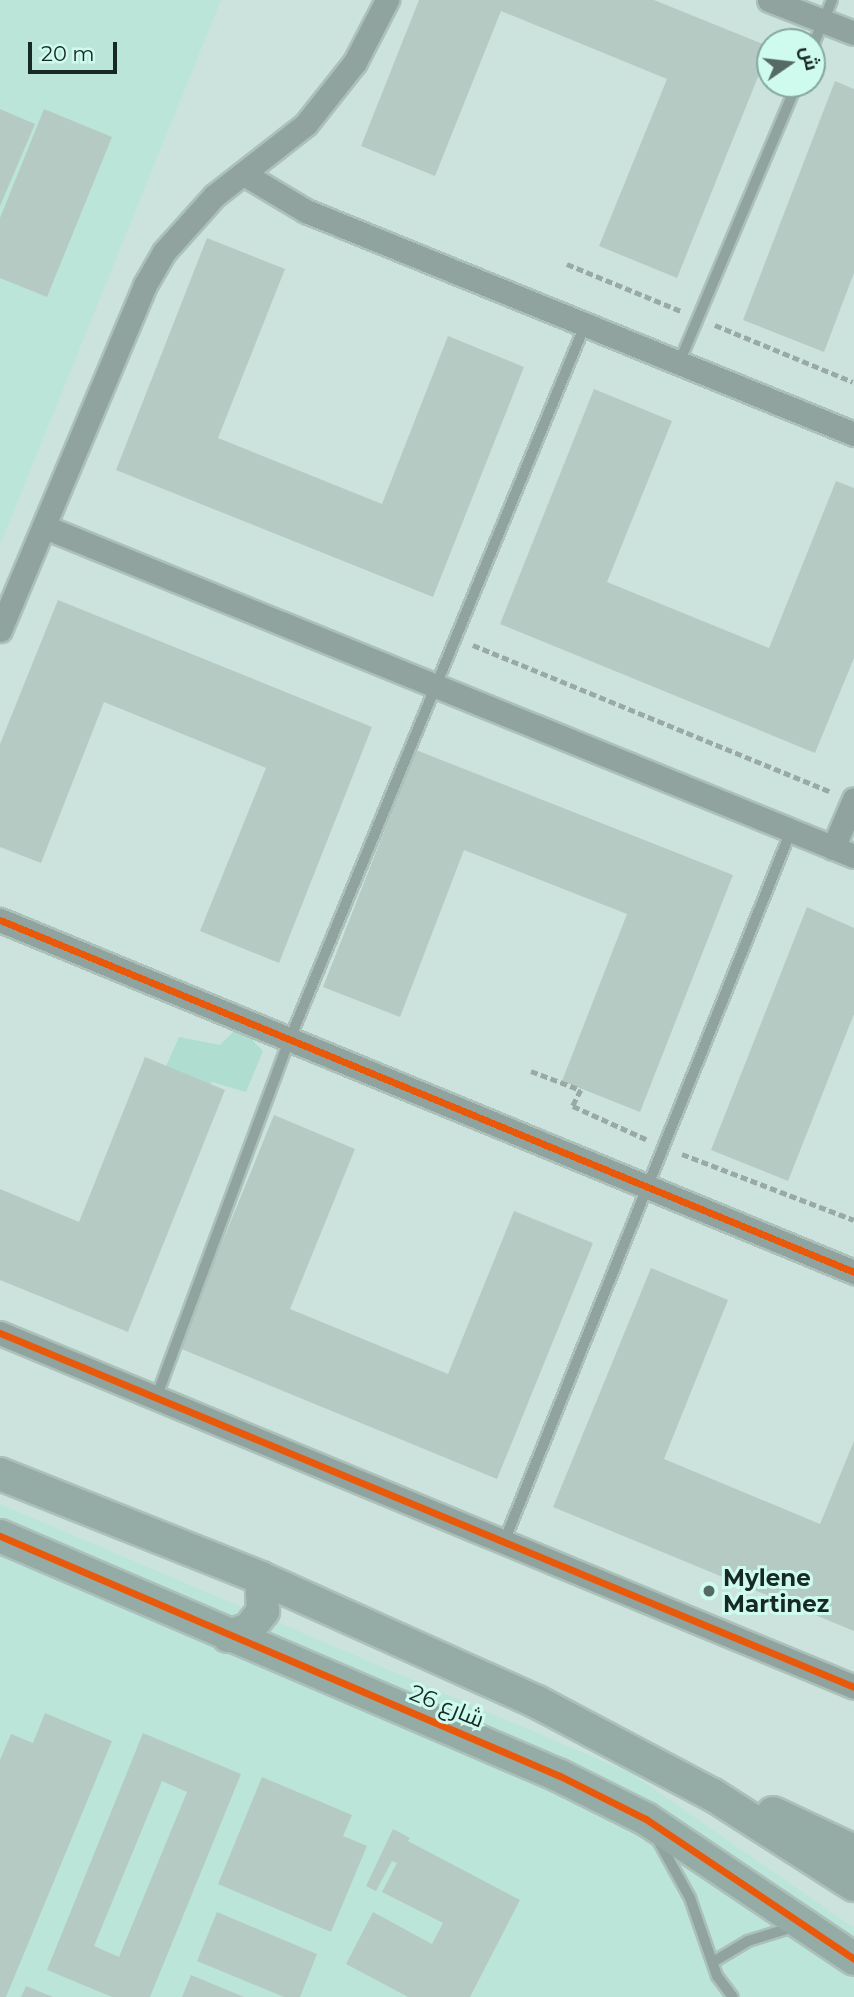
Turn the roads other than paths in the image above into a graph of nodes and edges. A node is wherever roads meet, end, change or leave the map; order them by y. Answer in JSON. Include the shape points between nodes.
{"nodes":[{"id":1,"x":387,"y":0,"type":"edge"},
{"id":2,"x":768,"y":0,"type":"edge"},
{"id":3,"x":827,"y":11,"type":"edge"},
{"id":4,"x":820,"y":28,"type":"edge"},
{"id":5,"x":854,"y":33,"type":"edge"},
{"id":6,"x":791,"y":98,"type":"edge"},
{"id":7,"x":244,"y":174,"type":"junction"},
{"id":8,"x":585,"y":325,"type":"junction"},
{"id":9,"x":679,"y":363,"type":"junction"},
{"id":10,"x":854,"y":434,"type":"edge"},
{"id":11,"x":44,"y":527,"type":"junction"},
{"id":12,"x":0,"y":630,"type":"edge"},
{"id":13,"x":439,"y":684,"type":"junction"},
{"id":14,"x":853,"y":800,"type":"edge"},
{"id":15,"x":791,"y":831,"type":"junction"},
{"id":16,"x":844,"y":852,"type":"edge"},
{"id":17,"x":0,"y":920,"type":"edge"},
{"id":18,"x":289,"y":1041,"type":"junction"},
{"id":19,"x":645,"y":1186,"type":"junction"},
{"id":20,"x":854,"y":1272,"type":"edge"},
{"id":21,"x":0,"y":1333,"type":"edge"},
{"id":22,"x":156,"y":1398,"type":"junction"},
{"id":23,"x":0,"y":1474,"type":"edge"},
{"id":24,"x":0,"y":1536,"type":"edge"},
{"id":25,"x":504,"y":1542,"type":"junction"},
{"id":26,"x":261,"y":1578,"type":"junction"},
{"id":27,"x":228,"y":1636,"type":"junction"},
{"id":28,"x":854,"y":1687,"type":"edge"},
{"id":29,"x":713,"y":1795,"type":"junction"},
{"id":30,"x":646,"y":1819,"type":"junction"},
{"id":31,"x":854,"y":1851,"type":"edge"},
{"id":32,"x":854,"y":1885,"type":"edge"},
{"id":33,"x":805,"y":1925,"type":"junction"},
{"id":34,"x":854,"y":1959,"type":"edge"},
{"id":35,"x":713,"y":1962,"type":"junction"},
{"id":36,"x":733,"y":1997,"type":"edge"}],
"edges":[{"from":1,"to":7,"type":"street","via":[[355,62],[332,94],[276,150]]},
{"from":2,"to":3,"type":"street"},
{"from":3,"to":4,"type":"lane"},
{"from":3,"to":5,"type":"street"},
{"from":6,"to":9,"type":"lane"},
{"from":7,"to":8,"type":"street","via":[[306,211]]},
{"from":7,"to":11,"type":"street","via":[[187,222],[145,285]]},
{"from":8,"to":9,"type":"street"},
{"from":8,"to":13,"type":"lane"},
{"from":9,"to":10,"type":"street"},
{"from":11,"to":12,"type":"street"},
{"from":11,"to":13,"type":"street"},
{"from":13,"to":15,"type":"street"},
{"from":13,"to":18,"type":"lane"},
{"from":14,"to":16,"type":"street"},
{"from":15,"to":16,"type":"street"},
{"from":15,"to":19,"type":"lane"},
{"from":17,"to":18,"type":"street"},
{"from":18,"to":19,"type":"street"},
{"from":18,"to":22,"type":"lane"},
{"from":19,"to":20,"type":"street"},
{"from":19,"to":25,"type":"lane"},
{"from":21,"to":22,"type":"street"},
{"from":22,"to":25,"type":"street"},
{"from":23,"to":26,"type":"street","name":"شارع 26"},
{"from":24,"to":27,"type":"street","name":"شارع 26"},
{"from":25,"to":28,"type":"street"},
{"from":26,"to":27,"type":"street","via":[[263,1611],[249,1629]]},
{"from":26,"to":29,"type":"street","name":"شارع 26","via":[[537,1702]]},
{"from":27,"to":30,"type":"street","name":"شارع 26","via":[[510,1753]]},
{"from":29,"to":31,"type":"street","via":[[780,1816]]},
{"from":29,"to":32,"type":"street","name":"شارع 26"},
{"from":30,"to":33,"type":"street","name":"شارع 26"},
{"from":30,"to":35,"type":"lane","via":[[690,1898]]},
{"from":33,"to":34,"type":"street","name":"شارع 26"},
{"from":33,"to":35,"type":"lane","via":[[747,1941]]},
{"from":35,"to":36,"type":"lane"}]}
